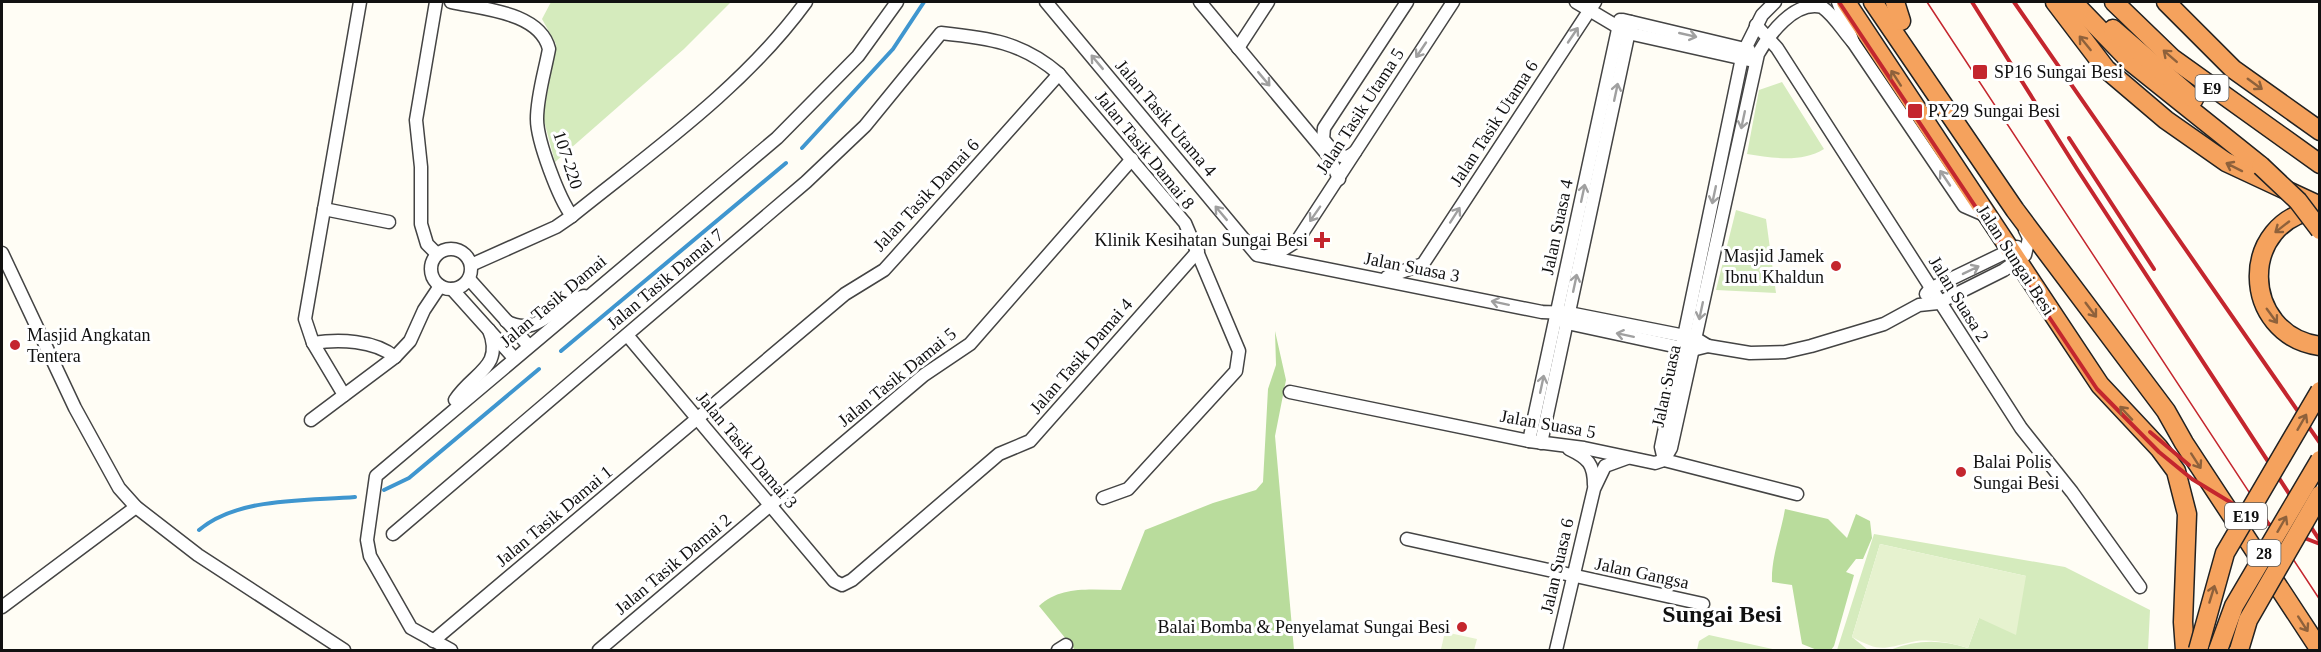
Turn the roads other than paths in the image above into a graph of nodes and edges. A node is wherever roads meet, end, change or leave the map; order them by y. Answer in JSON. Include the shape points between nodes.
{"nodes":[{"id":1,"x":360,"y":2,"type":"edge"},
{"id":2,"x":436,"y":2,"type":"edge"},
{"id":3,"x":451,"y":2,"type":"edge"},
{"id":4,"x":806,"y":2,"type":"edge"},
{"id":5,"x":897,"y":2,"type":"edge"},
{"id":6,"x":1046,"y":2,"type":"edge"},
{"id":7,"x":1200,"y":2,"type":"edge"},
{"id":8,"x":1268,"y":2,"type":"edge"},
{"id":9,"x":1407,"y":2,"type":"edge"},
{"id":10,"x":1453,"y":2,"type":"edge"},
{"id":11,"x":1576,"y":2,"type":"edge"},
{"id":12,"x":1775,"y":2,"type":"edge"},
{"id":13,"x":1838,"y":2,"type":"edge"},
{"id":14,"x":1846,"y":2,"type":"edge"},
{"id":15,"x":1873,"y":2,"type":"edge"},
{"id":16,"x":1888,"y":2,"type":"edge"},
{"id":17,"x":1895,"y":2,"type":"edge"},
{"id":18,"x":2055,"y":2,"type":"edge"},
{"id":19,"x":2073,"y":2,"type":"edge"},
{"id":20,"x":2090,"y":2,"type":"edge"},
{"id":21,"x":2114,"y":2,"type":"edge"},
{"id":22,"x":2166,"y":2,"type":"edge"},
{"id":23,"x":1592,"y":6,"type":"edge"},
{"id":24,"x":1901,"y":21,"type":"junction"},
{"id":25,"x":1622,"y":25,"type":"junction"},
{"id":26,"x":1756,"y":26,"type":"junction"},
{"id":27,"x":941,"y":33,"type":"joint"},
{"id":28,"x":1768,"y":37,"type":"junction"},
{"id":29,"x":1853,"y":42,"type":"junction"},
{"id":30,"x":1238,"y":48,"type":"junction"},
{"id":31,"x":1743,"y":53,"type":"junction"},
{"id":32,"x":1757,"y":59,"type":"junction"},
{"id":33,"x":1059,"y":74,"type":"junction"},
{"id":34,"x":1299,"y":121,"type":"junction"},
{"id":35,"x":1326,"y":123,"type":"junction"},
{"id":36,"x":2319,"y":131,"type":"edge"},
{"id":37,"x":1355,"y":152,"type":"junction"},
{"id":38,"x":1132,"y":159,"type":"junction"},
{"id":39,"x":2319,"y":164,"type":"edge"},
{"id":40,"x":2261,"y":166,"type":"junction"},
{"id":41,"x":1339,"y":179,"type":"junction"},
{"id":42,"x":2319,"y":207,"type":"edge"},
{"id":43,"x":324,"y":209,"type":"junction"},
{"id":44,"x":572,"y":216,"type":"junction"},
{"id":45,"x":1987,"y":216,"type":"junction"},
{"id":46,"x":389,"y":222,"type":"dead end"},
{"id":47,"x":2319,"y":230,"type":"edge"},
{"id":48,"x":1297,"y":241,"type":"junction"},
{"id":49,"x":2040,"y":247,"type":"junction"},
{"id":50,"x":1198,"y":251,"type":"junction"},
{"id":51,"x":2,"y":253,"type":"edge"},
{"id":52,"x":438,"y":254,"type":"junction"},
{"id":53,"x":1261,"y":256,"type":"junction"},
{"id":54,"x":2015,"y":257,"type":"junction"},
{"id":55,"x":1305,"y":264,"type":"junction"},
{"id":56,"x":1423,"y":264,"type":"junction"},
{"id":57,"x":471,"y":265,"type":"junction"},
{"id":58,"x":469,"y":279,"type":"junction"},
{"id":59,"x":1381,"y":279,"type":"junction"},
{"id":60,"x":446,"y":288,"type":"junction"},
{"id":61,"x":1930,"y":289,"type":"junction"},
{"id":62,"x":1436,"y":290,"type":"junction"},
{"id":63,"x":588,"y":296,"type":"junction"},
{"id":64,"x":1938,"y":303,"type":"junction"},
{"id":65,"x":1919,"y":305,"type":"junction"},
{"id":66,"x":1564,"y":317,"type":"junction"},
{"id":67,"x":506,"y":321,"type":"junction"},
{"id":68,"x":489,"y":330,"type":"junction"},
{"id":69,"x":627,"y":334,"type":"junction"},
{"id":70,"x":313,"y":343,"type":"junction"},
{"id":71,"x":1688,"y":343,"type":"junction"},
{"id":72,"x":529,"y":345,"type":"junction"},
{"id":73,"x":2319,"y":346,"type":"edge"},
{"id":74,"x":395,"y":357,"type":"junction"},
{"id":75,"x":514,"y":358,"type":"junction"},
{"id":76,"x":1290,"y":392,"type":"dead end"},
{"id":77,"x":2319,"y":392,"type":"edge"},
{"id":78,"x":344,"y":395,"type":"junction"},
{"id":79,"x":447,"y":414,"type":"junction"},
{"id":80,"x":697,"y":419,"type":"junction"},
{"id":81,"x":311,"y":420,"type":"dead end"},
{"id":82,"x":1535,"y":442,"type":"junction"},
{"id":83,"x":1566,"y":447,"type":"junction"},
{"id":84,"x":1629,"y":458,"type":"junction"},
{"id":85,"x":1664,"y":460,"type":"junction"},
{"id":86,"x":2319,"y":460,"type":"edge"},
{"id":87,"x":1594,"y":489,"type":"junction"},
{"id":88,"x":1797,"y":494,"type":"dead end"},
{"id":89,"x":2319,"y":495,"type":"edge"},
{"id":90,"x":1103,"y":498,"type":"dead end"},
{"id":91,"x":770,"y":506,"type":"junction"},
{"id":92,"x":136,"y":507,"type":"junction"},
{"id":93,"x":393,"y":534,"type":"dead end"},
{"id":94,"x":1407,"y":539,"type":"dead end"},
{"id":95,"x":1573,"y":577,"type":"junction"},
{"id":96,"x":842,"y":585,"type":"joint"},
{"id":97,"x":2140,"y":587,"type":"dead end"},
{"id":98,"x":1703,"y":604,"type":"dead end"},
{"id":99,"x":2,"y":607,"type":"edge"},
{"id":100,"x":434,"y":641,"type":"junction"},
{"id":101,"x":2319,"y":650,"type":"edge"},
{"id":102,"x":344,"y":651,"type":"edge"},
{"id":103,"x":451,"y":651,"type":"edge"},
{"id":104,"x":598,"y":651,"type":"edge"},
{"id":105,"x":1556,"y":651,"type":"edge"},
{"id":106,"x":2186,"y":651,"type":"edge"},
{"id":107,"x":2198,"y":651,"type":"edge"},
{"id":108,"x":2218,"y":651,"type":"edge"},
{"id":109,"x":2239,"y":651,"type":"edge"}],
"edges":[{"from":1,"to":43,"type":"street"},
{"from":2,"to":52,"type":"street","via":[[416,120],[421,224],[427,244]]},
{"from":3,"to":44,"type":"street","name":"107-220","via":[[520,19],[546,38],[549,49],[538,131],[563,204]]},
{"from":4,"to":44,"type":"street","via":[[718,98]]},
{"from":5,"to":63,"type":"street","name":"Jalan Tasik Damai","via":[[858,56],[777,138]]},
{"from":53,"to":6,"type":"street","name":"Jalan Tasik Utama 4","one_way":true},
{"from":7,"to":30,"type":"street"},
{"from":8,"to":30,"type":"street"},
{"from":9,"to":35,"type":"street"},
{"from":10,"to":37,"type":"street","name":"Jalan Tasik Utama 5","one_way":true},
{"from":11,"to":23,"type":"street"},
{"from":12,"to":26,"type":"street","name":"Jalan Suasa"},
{"from":13,"to":29,"type":"street"},
{"from":45,"to":14,"type":"highway","name":"Jalan Sungai Besi","one_way":true},
{"from":15,"to":49,"type":"highway"},
{"from":16,"to":24,"type":"highway"},
{"from":17,"to":24,"type":"highway"},
{"from":42,"to":18,"type":"highway","one_way":true,"bridge":true,"via":[[2226,162],[2132,94],[2106,69]]},
{"from":19,"to":40,"type":"highway","via":[[2131,62]]},
{"from":20,"to":40,"type":"highway","via":[[2107,24],[2173,79]]},
{"from":39,"to":21,"type":"highway","number":"E9","one_way":true,"via":[[2172,58]]},
{"from":22,"to":36,"type":"highway","number":"E9","one_way":true,"via":[[2233,69]]},
{"from":23,"to":25,"type":"street"},
{"from":56,"to":23,"type":"street","name":"Jalan Tasik Utama 6","one_way":true},
{"from":24,"to":49,"type":"highway","via":[[2032,216]]},
{"from":25,"to":31,"type":"street","one_way":true},
{"from":66,"to":25,"type":"street","name":"Jalan Suasa 4","one_way":true},
{"from":26,"to":28,"type":"street","name":"Jalan Suasa 2"},
{"from":26,"to":31,"type":"street","name":"Jalan Suasa"},
{"from":27,"to":33,"type":"street","name":"Jalan Tasik Damai 8","via":[[994,38],[1041,58]]},
{"from":27,"to":69,"type":"street","name":"Jalan Tasik Damai 7","via":[[865,126],[806,182]]},
{"from":28,"to":29,"type":"street","name":"Jalan Suasa","via":[[1791,10],[1812,3],[1828,12]]},
{"from":28,"to":32,"type":"street","name":"Jalan Suasa"},
{"from":28,"to":61,"type":"street","name":"Jalan Suasa 2","via":[[1871,191]]},
{"from":45,"to":29,"type":"street","one_way":true,"via":[[1964,206]]},
{"from":30,"to":34,"type":"street","one_way":true},
{"from":31,"to":32,"type":"street"},
{"from":31,"to":71,"type":"street","name":"Jalan Suasa","one_way":true},
{"from":32,"to":71,"type":"street","name":"Jalan Suasa","one_way":true},
{"from":33,"to":38,"type":"street","name":"Jalan Tasik Damai 8"},
{"from":33,"to":80,"type":"street","name":"Jalan Tasik Damai 6","via":[[884,270],[845,294]]},
{"from":34,"to":35,"type":"street","via":[[1312,126]]},
{"from":34,"to":41,"type":"street","via":[[1330,158]]},
{"from":35,"to":37,"type":"street","via":[[1323,140],[1336,155],[1348,157]]},
{"from":37,"to":41,"type":"street","name":"Jalan Tasik Utama 5"},
{"from":38,"to":50,"type":"street","name":"Jalan Tasik Damai 8","via":[[1185,223]]},
{"from":38,"to":91,"type":"street","name":"Jalan Tasik Damai 5","via":[[970,344],[924,375]]},
{"from":40,"to":47,"type":"highway","bridge":true,"via":[[2298,201]]},
{"from":41,"to":48,"type":"street","name":"Jalan Tasik Utama 5","one_way":true},
{"from":42,"to":73,"type":"highway","one_way":true,"via":[[2276,231],[2259,261],[2260,290],[2272,317],[2286,332]]},
{"from":43,"to":46,"type":"street"},
{"from":43,"to":70,"type":"street","via":[[304,319]]},
{"from":44,"to":57,"type":"street"},
{"from":45,"to":54,"type":"highway","name":"Jalan Sungai Besi"},
{"from":48,"to":53,"type":"street","name":"Jalan Tasik Utama 5","via":[[1281,251]]},
{"from":48,"to":55,"type":"street","via":[[1298,254]]},
{"from":49,"to":54,"type":"street"},
{"from":49,"to":101,"type":"highway","one_way":true,"via":[[2166,411]]},
{"from":50,"to":90,"type":"street","name":"Jalan Tasik Damai 8","via":[[1239,351],[1236,371],[1128,489]]},
{"from":50,"to":96,"type":"street","name":"Jalan Tasik Damai 4","via":[[1030,441],[999,454]]},
{"from":51,"to":92,"type":"street","via":[[99,453],[119,488]]},
{"from":52,"to":57,"type":"street","via":[[455,249],[465,254]]},
{"from":52,"to":60,"type":"street","via":[[431,270]]},
{"from":53,"to":55,"type":"street","name":"Jalan Suasa 3"},
{"from":61,"to":54,"type":"street","one_way":true},
{"from":54,"to":64,"type":"street","name":"Jalan Suasa 3"},
{"from":106,"to":54,"type":"highway","name":"Jalan Sungai Besi","one_way":true,"via":[[2183,622],[2187,514],[2176,471],[2100,385]]},
{"from":55,"to":59,"type":"street","name":"Jalan Suasa 3"},
{"from":56,"to":59,"type":"street"},
{"from":56,"to":62,"type":"street","via":[[1425,276]]},
{"from":57,"to":58,"type":"street"},
{"from":58,"to":60,"type":"street","via":[[459,288]]},
{"from":58,"to":67,"type":"street"},
{"from":59,"to":62,"type":"street","name":"Jalan Suasa 3"},
{"from":60,"to":68,"type":"street"},
{"from":60,"to":74,"type":"street","via":[[424,310],[410,341]]},
{"from":61,"to":64,"type":"street","name":"Jalan Suasa 2"},
{"from":61,"to":65,"type":"street","name":"Jalan Suasa 3"},
{"from":66,"to":62,"type":"street","name":"Jalan Suasa 3","one_way":true},
{"from":63,"to":67,"type":"street","via":[[568,300],[530,327]]},
{"from":63,"to":72,"type":"street","name":"Jalan Tasik Damai"},
{"from":64,"to":65,"type":"street","name":"Jalan Suasa 3"},
{"from":64,"to":97,"type":"street","name":"Jalan Suasa 2","via":[[2021,428]]},
{"from":65,"to":71,"type":"street","name":"Jalan Suasa 3","via":[[1884,324],[1785,352],[1750,353]]},
{"from":66,"to":71,"type":"street","name":"Jalan Suasa 3"},
{"from":82,"to":66,"type":"street","name":"Jalan Suasa 4","one_way":true},
{"from":67,"to":72,"type":"street"},
{"from":68,"to":75,"type":"street"},
{"from":68,"to":79,"type":"street","via":[[495,345],[492,359],[460,393]]},
{"from":69,"to":80,"type":"street","name":"Jalan Tasik Damai 3"},
{"from":69,"to":93,"type":"street","name":"Jalan Tasik Damai 7"},
{"from":70,"to":74,"type":"street","via":[[334,340],[384,348]]},
{"from":70,"to":78,"type":"street"},
{"from":71,"to":85,"type":"street","name":"Jalan Suasa","via":[[1671,448]]},
{"from":72,"to":75,"type":"street","name":"Jalan Tasik Damai"},
{"from":74,"to":78,"type":"street"},
{"from":75,"to":79,"type":"street","name":"Jalan Tasik Damai"},
{"from":76,"to":82,"type":"street","name":"Jalan Suasa 5"},
{"from":107,"to":77,"type":"highway","number":"E19","one_way":true,"bridge":true,"via":[[2225,553]]},
{"from":78,"to":81,"type":"street"},
{"from":79,"to":100,"type":"street","name":"Jalan Tasik Damai","via":[[376,476],[367,540],[370,556],[411,628]]},
{"from":80,"to":91,"type":"street","name":"Jalan Tasik Damai 3"},
{"from":80,"to":100,"type":"street","name":"Jalan Tasik Damai 1"},
{"from":82,"to":83,"type":"street","name":"Jalan Suasa 5"},
{"from":83,"to":84,"type":"street","name":"Jalan Suasa 5"},
{"from":83,"to":87,"type":"street","name":"Jalan Suasa 6","via":[[1591,463]]},
{"from":84,"to":85,"type":"street","name":"Jalan Suasa 5","via":[[1655,463]]},
{"from":84,"to":87,"type":"street","name":"Jalan Suasa 6","via":[[1605,466]]},
{"from":85,"to":88,"type":"street","name":"Jalan Suasa 5"},
{"from":108,"to":86,"type":"highway","number":"28","one_way":true,"bridge":true,"via":[[2234,606]]},
{"from":87,"to":95,"type":"street","name":"Jalan Suasa 6"},
{"from":89,"to":109,"type":"highway","number":"28","bridge":true,"via":[[2248,620]]},
{"from":91,"to":96,"type":"street","name":"Jalan Tasik Damai 3","via":[[834,581]]},
{"from":91,"to":104,"type":"street","name":"Jalan Tasik Damai 2"},
{"from":92,"to":99,"type":"street"},
{"from":92,"to":102,"type":"street","via":[[198,555]]},
{"from":94,"to":95,"type":"street","name":"Jalan Gangsa"},
{"from":95,"to":98,"type":"street","name":"Jalan Gangsa"},
{"from":95,"to":105,"type":"street","name":"Jalan Suasa 6"},
{"from":100,"to":103,"type":"street","name":"Jalan Tasik Damai"}]}
